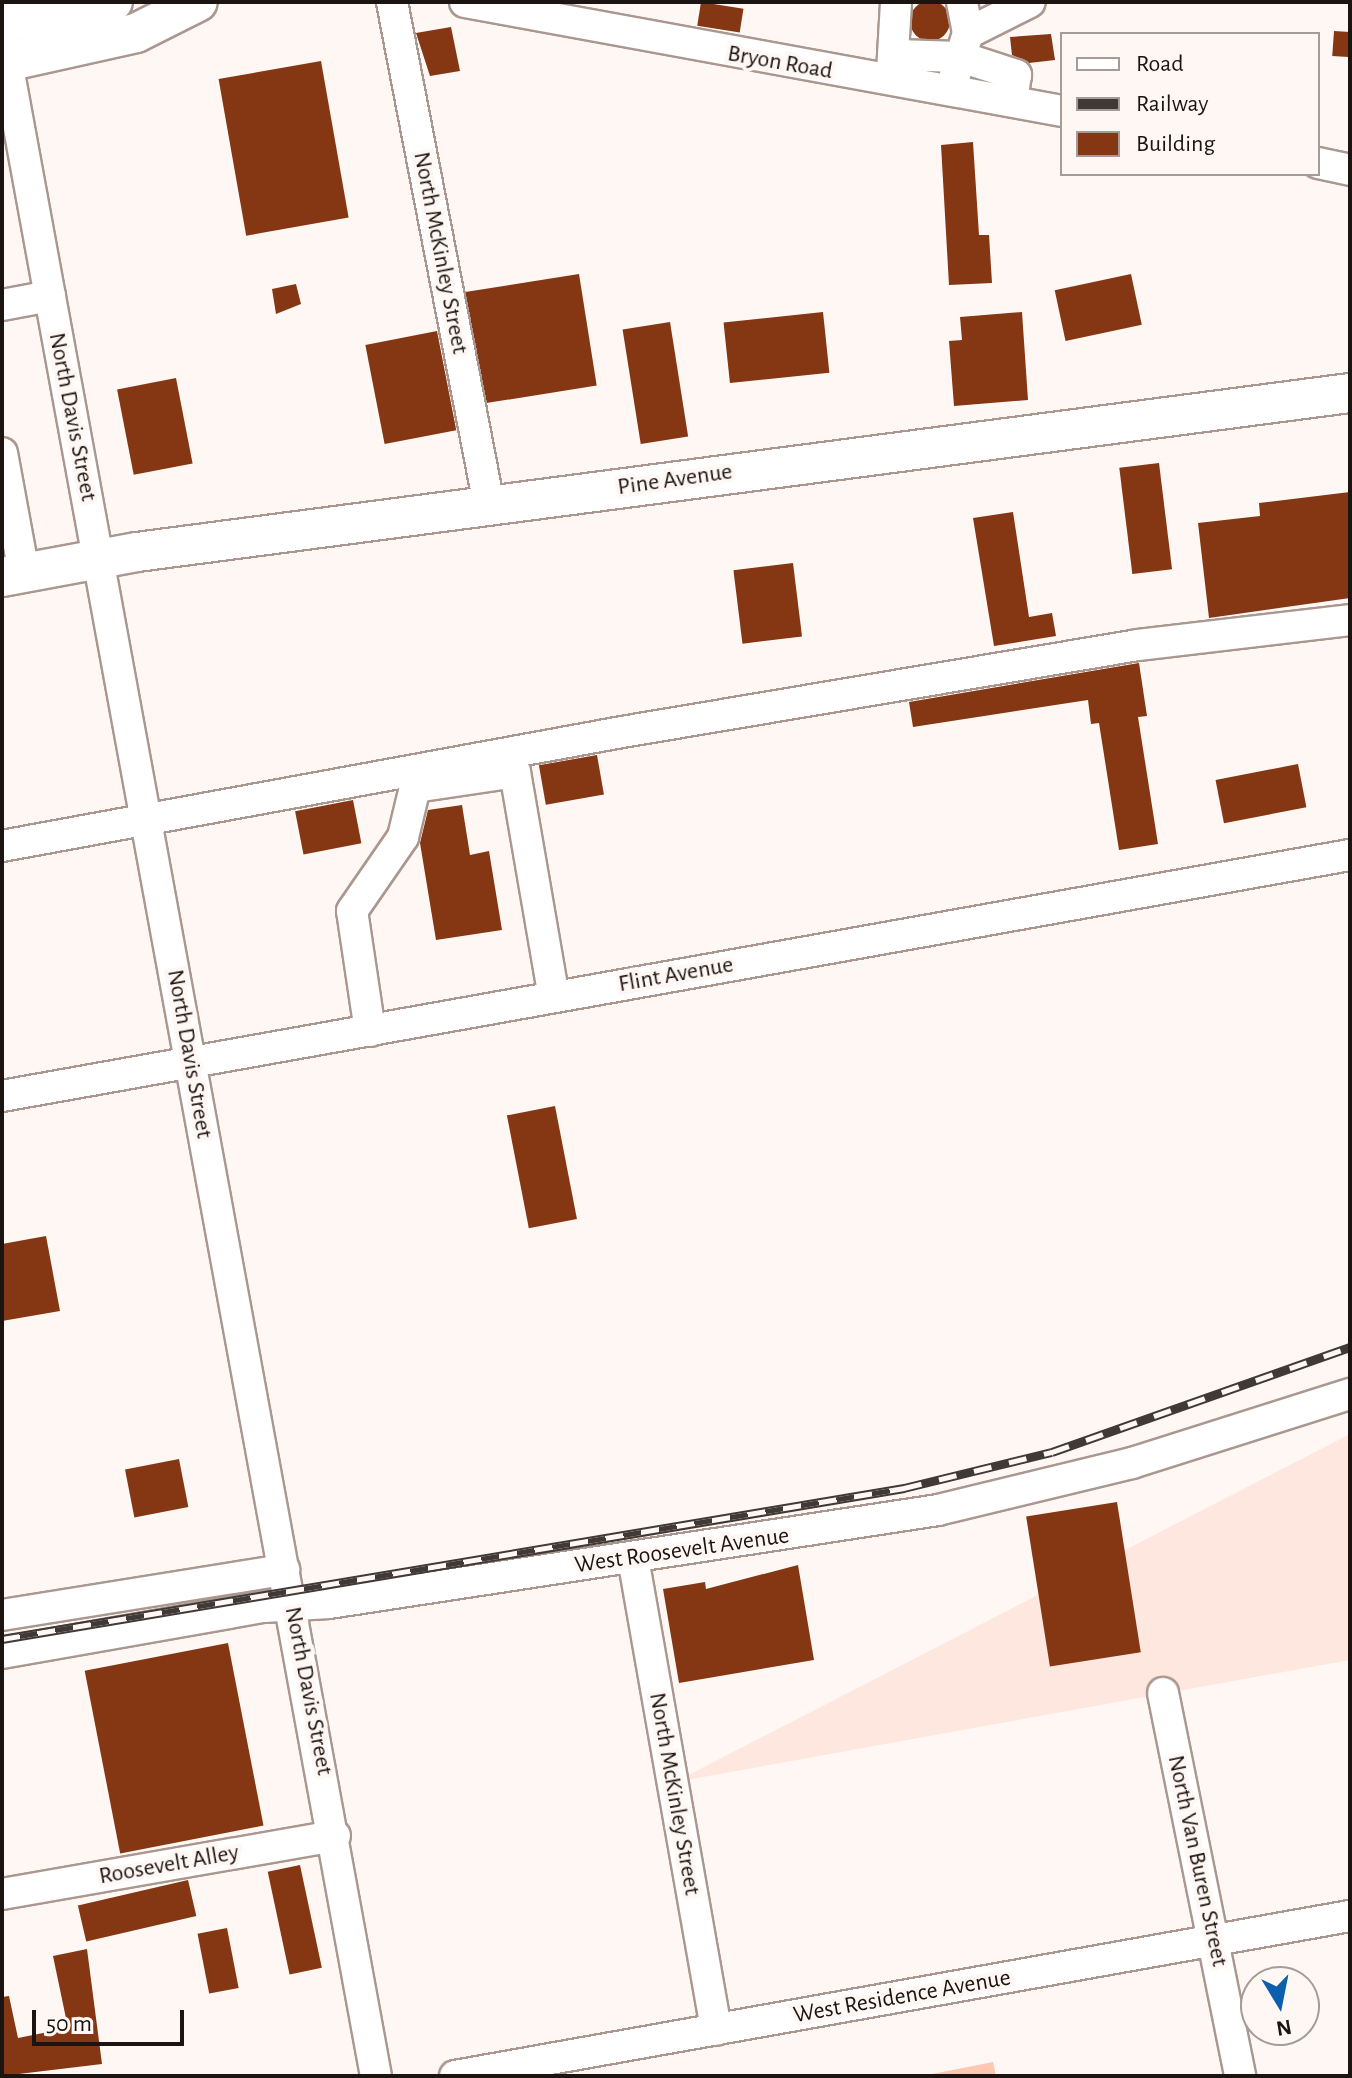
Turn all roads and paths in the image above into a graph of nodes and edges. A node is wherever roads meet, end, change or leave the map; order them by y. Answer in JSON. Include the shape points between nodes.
{"nodes":[{"id":1,"x":113,"y":2,"type":"edge"},
{"id":2,"x":198,"y":2,"type":"edge"},
{"id":3,"x":392,"y":2,"type":"edge"},
{"id":4,"x":465,"y":2,"type":"edge"},
{"id":5,"x":896,"y":2,"type":"edge"},
{"id":6,"x":962,"y":2,"type":"edge"},
{"id":7,"x":1030,"y":2,"type":"edge"},
{"id":8,"x":497,"y":6,"type":"edge"},
{"id":9,"x":2,"y":24,"type":"edge"},
{"id":10,"x":964,"y":45,"type":"junction"},
{"id":11,"x":3,"y":53,"type":"edge"},
{"id":12,"x":893,"y":68,"type":"junction"},
{"id":13,"x":950,"y":92,"type":"junction"},
{"id":14,"x":1012,"y":101,"type":"junction"},
{"id":15,"x":1060,"y":111,"type":"edge"},
{"id":16,"x":1320,"y":163,"type":"edge"},
{"id":17,"x":1350,"y":170,"type":"edge"},
{"id":18,"x":50,"y":296,"type":"junction"},
{"id":19,"x":2,"y":305,"type":"edge"},
{"id":20,"x":1350,"y":393,"type":"edge"},
{"id":21,"x":2,"y":453,"type":"edge"},
{"id":22,"x":489,"y":505,"type":"junction"},
{"id":23,"x":99,"y":559,"type":"junction"},
{"id":24,"x":13,"y":575,"type":"edge"},
{"id":25,"x":1350,"y":620,"type":"edge"},
{"id":26,"x":147,"y":822,"type":"junction"},
{"id":27,"x":2,"y":846,"type":"edge"},
{"id":28,"x":1350,"y":855,"type":"edge"},
{"id":29,"x":554,"y":997,"type":"junction"},
{"id":30,"x":370,"y":1031,"type":"junction"},
{"id":31,"x":192,"y":1062,"type":"junction"},
{"id":32,"x":2,"y":1096,"type":"edge"},
{"id":33,"x":1350,"y":1394,"type":"edge"},
{"id":34,"x":633,"y":1558,"type":"junction"},
{"id":35,"x":284,"y":1570,"type":"junction"},
{"id":36,"x":291,"y":1605,"type":"junction"},
{"id":37,"x":2,"y":1615,"type":"edge"},
{"id":38,"x":2,"y":1653,"type":"edge"},
{"id":39,"x":1163,"y":1693,"type":"dead end"},
{"id":40,"x":335,"y":1836,"type":"junction"},
{"id":41,"x":2,"y":1894,"type":"edge"},
{"id":42,"x":1350,"y":1916,"type":"edge"},
{"id":43,"x":1214,"y":1940,"type":"junction"},
{"id":44,"x":716,"y":2030,"type":"junction"},
{"id":45,"x":376,"y":2076,"type":"edge"},
{"id":46,"x":455,"y":2076,"type":"edge"},
{"id":47,"x":1240,"y":2076,"type":"edge"}],
"edges":[{"from":1,"to":9,"type":"main road"},
{"from":2,"to":11,"type":"main road","via":[[136,33]]},
{"from":3,"to":22,"type":"street","name":"North McKinley Street"},
{"from":4,"to":8,"type":"street","name":"Bryon Road"},
{"from":5,"to":12,"type":"street"},
{"from":6,"to":10,"type":"street"},
{"from":7,"to":10,"type":"street"},
{"from":8,"to":12,"type":"street","name":"Bryon Road"},
{"from":10,"to":12,"type":"street"},
{"from":10,"to":13,"type":"street"},
{"from":10,"to":14,"type":"street","via":[[1016,75]]},
{"from":11,"to":18,"type":"street","name":"North Davis Street"},
{"from":12,"to":13,"type":"street","name":"Bryon Road"},
{"from":13,"to":14,"type":"street","name":"Bryon Road"},
{"from":14,"to":15,"type":"street","name":"Bryon Road"},
{"from":16,"to":17,"type":"street"},
{"from":18,"to":19,"type":"street"},
{"from":18,"to":23,"type":"street","name":"North Davis Street"},
{"from":20,"to":22,"type":"main road","name":"Pine Avenue"},
{"from":21,"to":24,"type":"street"},
{"from":22,"to":23,"type":"main road","name":"Pine Avenue"},
{"from":23,"to":24,"type":"main road","name":"Pine Avenue"},
{"from":23,"to":26,"type":"street","name":"North Davis Street"},
{"from":25,"to":26,"type":"street","via":[[1138,645]]},
{"from":26,"to":27,"type":"street"},
{"from":26,"to":31,"type":"street","name":"North Davis Street"},
{"from":28,"to":29,"type":"street","name":"Flint Avenue"},
{"from":29,"to":30,"type":"street","name":"Flint Avenue"},
{"from":29,"to":30,"type":"street","via":[[515,772],[415,787],[403,837],[352,911]]},
{"from":30,"to":31,"type":"street","name":"Flint Avenue"},
{"from":31,"to":32,"type":"street","name":"Flint Avenue"},
{"from":31,"to":35,"type":"street","name":"North Davis Street"},
{"from":33,"to":34,"type":"street","name":"West Roosevelt Avenue","via":[[1019,1492]]},
{"from":34,"to":36,"type":"street","name":"West Roosevelt Avenue"},
{"from":34,"to":44,"type":"street","name":"North McKinley Street"},
{"from":35,"to":36,"type":"street","name":"North Davis Street"},
{"from":35,"to":37,"type":"street"},
{"from":36,"to":38,"type":"street","name":"West Roosevelt Avenue"},
{"from":36,"to":40,"type":"street","name":"North Davis Street"},
{"from":39,"to":43,"type":"street","name":"North Van Buren Street"},
{"from":40,"to":41,"type":"street","name":"Roosevelt Alley"},
{"from":40,"to":45,"type":"street","name":"North Davis Street"},
{"from":42,"to":43,"type":"street","name":"West Residence Avenue"},
{"from":43,"to":44,"type":"street","name":"West Residence Avenue"},
{"from":43,"to":47,"type":"street","name":"North Van Buren Street"},
{"from":44,"to":46,"type":"street","name":"West Residence Avenue"}]}
